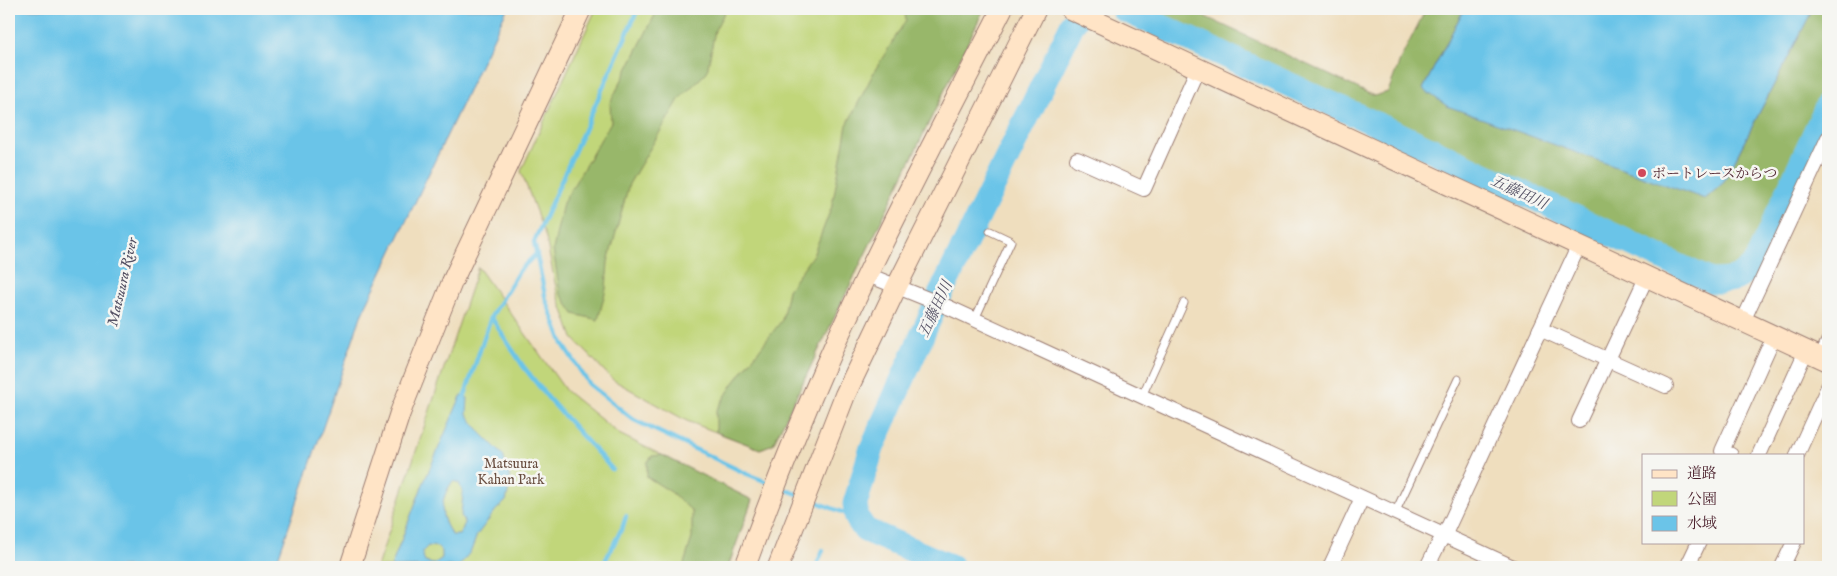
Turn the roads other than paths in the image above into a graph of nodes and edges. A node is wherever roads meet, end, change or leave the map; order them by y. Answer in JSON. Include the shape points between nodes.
{"nodes":[{"id":1,"x":581,"y":9,"type":"edge"},
{"id":2,"x":1002,"y":9,"type":"edge"},
{"id":3,"x":1036,"y":9,"type":"edge"},
{"id":4,"x":1070,"y":9,"type":"edge"},
{"id":5,"x":1198,"y":68,"type":"junction"},
{"id":6,"x":1828,"y":138,"type":"edge"},
{"id":7,"x":1077,"y":158,"type":"dead end"},
{"id":8,"x":990,"y":231,"type":"dead end"},
{"id":9,"x":1579,"y":245,"type":"junction"},
{"id":10,"x":868,"y":274,"type":"junction"},
{"id":11,"x":1647,"y":276,"type":"junction"},
{"id":12,"x":897,"y":286,"type":"junction"},
{"id":13,"x":1184,"y":303,"type":"dead end"},
{"id":14,"x":975,"y":319,"type":"junction"},
{"id":15,"x":1743,"y":321,"type":"junction"},
{"id":16,"x":1540,"y":328,"type":"junction"},
{"id":17,"x":1774,"y":336,"type":"junction"},
{"id":18,"x":1821,"y":353,"type":"edge"},
{"id":19,"x":1608,"y":359,"type":"junction"},
{"id":20,"x":1458,"y":379,"type":"dead end"},
{"id":21,"x":1666,"y":386,"type":"dead end"},
{"id":22,"x":1828,"y":387,"type":"edge"},
{"id":23,"x":1142,"y":396,"type":"junction"},
{"id":24,"x":1579,"y":421,"type":"dead end"},
{"id":25,"x":1729,"y":454,"type":"edge"},
{"id":26,"x":1760,"y":454,"type":"edge"},
{"id":27,"x":1797,"y":454,"type":"edge"},
{"id":28,"x":1362,"y":498,"type":"junction"},
{"id":29,"x":1396,"y":513,"type":"junction"},
{"id":30,"x":1444,"y":536,"type":"junction"},
{"id":31,"x":1698,"y":544,"type":"edge"},
{"id":32,"x":1793,"y":544,"type":"edge"},
{"id":33,"x":350,"y":567,"type":"edge"},
{"id":34,"x":745,"y":567,"type":"edge"},
{"id":35,"x":778,"y":567,"type":"edge"},
{"id":36,"x":1330,"y":567,"type":"edge"},
{"id":37,"x":1427,"y":567,"type":"edge"},
{"id":38,"x":1513,"y":567,"type":"edge"},
{"id":39,"x":1687,"y":567,"type":"edge"},
{"id":40,"x":1782,"y":567,"type":"edge"}],
"edges":[{"from":1,"to":33,"type":"street","via":[[452,282],[400,413]]},
{"from":2,"to":10,"type":"street"},
{"from":3,"to":12,"type":"street"},
{"from":4,"to":5,"type":"street"},
{"from":5,"to":7,"type":"street","via":[[1144,189]]},
{"from":5,"to":9,"type":"street"},
{"from":6,"to":15,"type":"street"},
{"from":8,"to":14,"type":"lane","via":[[1011,241]]},
{"from":9,"to":11,"type":"street"},
{"from":9,"to":16,"type":"street"},
{"from":10,"to":12,"type":"street"},
{"from":10,"to":34,"type":"street","via":[[823,371]]},
{"from":11,"to":15,"type":"street"},
{"from":11,"to":19,"type":"street"},
{"from":12,"to":14,"type":"street"},
{"from":12,"to":35,"type":"street","via":[[845,395]]},
{"from":13,"to":23,"type":"lane"},
{"from":14,"to":23,"type":"street"},
{"from":15,"to":17,"type":"street"},
{"from":16,"to":19,"type":"street"},
{"from":16,"to":30,"type":"street"},
{"from":17,"to":18,"type":"street"},
{"from":17,"to":25,"type":"street","via":[[1722,451]]},
{"from":18,"to":26,"type":"street"},
{"from":19,"to":21,"type":"street"},
{"from":19,"to":24,"type":"street"},
{"from":20,"to":29,"type":"lane"},
{"from":22,"to":27,"type":"street"},
{"from":23,"to":28,"type":"street"},
{"from":28,"to":29,"type":"street"},
{"from":28,"to":36,"type":"street"},
{"from":29,"to":30,"type":"street"},
{"from":30,"to":37,"type":"street"},
{"from":30,"to":38,"type":"street"},
{"from":31,"to":39,"type":"street"},
{"from":32,"to":40,"type":"street"}]}
